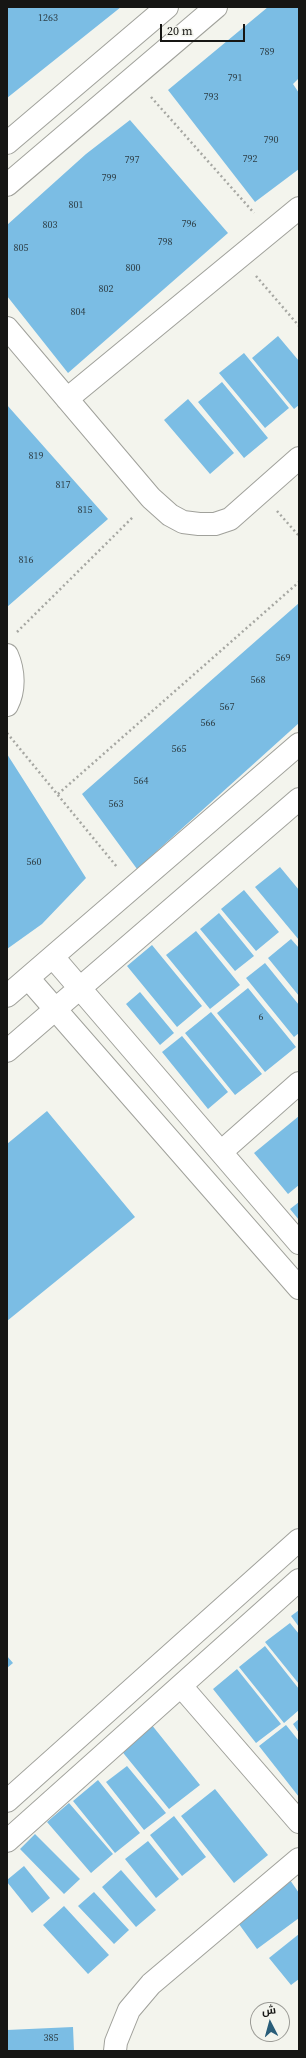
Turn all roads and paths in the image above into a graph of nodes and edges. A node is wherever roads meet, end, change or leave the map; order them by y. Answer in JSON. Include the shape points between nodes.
{"nodes":[{"id":1,"x":167,"y":7,"type":"edge"},
{"id":2,"x":216,"y":7,"type":"edge"},
{"id":3,"x":133,"y":78,"type":"junction"},
{"id":4,"x":7,"y":143,"type":"edge"},
{"id":5,"x":7,"y":185,"type":"edge"},
{"id":6,"x":299,"y":208,"type":"edge"},
{"id":7,"x":270,"y":232,"type":"junction"},
{"id":8,"x":240,"y":257,"type":"junction"},
{"id":9,"x":299,"y":326,"type":"edge"},
{"id":10,"x":7,"y":328,"type":"edge"},
{"id":11,"x":67,"y":399,"type":"junction"},
{"id":12,"x":299,"y":458,"type":"edge"},
{"id":13,"x":260,"y":491,"type":"junction"},
{"id":14,"x":151,"y":498,"type":"junction"},
{"id":15,"x":299,"y":536,"type":"edge"},
{"id":16,"x":299,"y":582,"type":"edge"},
{"id":17,"x":10,"y":646,"type":"edge"},
{"id":18,"x":7,"y":706,"type":"edge"},
{"id":19,"x":7,"y":733,"type":"edge"},
{"id":20,"x":299,"y":744,"type":"edge"},
{"id":21,"x":58,"y":794,"type":"junction"},
{"id":22,"x":299,"y":799,"type":"edge"},
{"id":23,"x":134,"y":887,"type":"junction"},
{"id":24,"x":53,"y":957,"type":"junction"},
{"id":25,"x":28,"y":978,"type":"junction"},
{"id":26,"x":80,"y":988,"type":"junction"},
{"id":27,"x":7,"y":996,"type":"edge"},
{"id":28,"x":56,"y":1009,"type":"junction"},
{"id":29,"x":7,"y":1051,"type":"edge"},
{"id":30,"x":299,"y":1083,"type":"edge"},
{"id":31,"x":228,"y":1160,"type":"junction"},
{"id":32,"x":212,"y":1188,"type":"junction"},
{"id":33,"x":299,"y":1243,"type":"edge"},
{"id":34,"x":299,"y":1288,"type":"edge"},
{"id":35,"x":299,"y":1540,"type":"edge"},
{"id":36,"x":299,"y":1580,"type":"edge"},
{"id":37,"x":181,"y":1686,"type":"junction"},
{"id":38,"x":7,"y":1801,"type":"edge"},
{"id":39,"x":299,"y":1822,"type":"edge"},
{"id":40,"x":7,"y":1841,"type":"edge"},
{"id":41,"x":299,"y":1858,"type":"edge"},
{"id":42,"x":115,"y":2051,"type":"edge"}],
"edges":[{"from":1,"to":4,"type":"street"},
{"from":2,"to":3,"type":"street"},
{"from":3,"to":5,"type":"street"},
{"from":3,"to":7,"type":"path"},
{"from":6,"to":7,"type":"street"},
{"from":7,"to":8,"type":"street"},
{"from":8,"to":9,"type":"path"},
{"from":8,"to":11,"type":"street"},
{"from":10,"to":11,"type":"street"},
{"from":11,"to":14,"type":"street"},
{"from":12,"to":13,"type":"street"},
{"from":13,"to":14,"type":"street","via":[[230,519],[215,524],[183,522],[170,515]]},
{"from":13,"to":15,"type":"path"},
{"from":14,"to":17,"type":"path"},
{"from":16,"to":21,"type":"path"},
{"from":17,"to":18,"type":"street","via":[[13,684]]},
{"from":19,"to":21,"type":"path"},
{"from":20,"to":23,"type":"street"},
{"from":21,"to":23,"type":"path"},
{"from":22,"to":26,"type":"street"},
{"from":23,"to":24,"type":"street"},
{"from":24,"to":25,"type":"street"},
{"from":24,"to":26,"type":"street"},
{"from":25,"to":27,"type":"street"},
{"from":25,"to":28,"type":"street"},
{"from":26,"to":28,"type":"street"},
{"from":26,"to":31,"type":"street"},
{"from":28,"to":29,"type":"street"},
{"from":28,"to":32,"type":"street"},
{"from":30,"to":31,"type":"street"},
{"from":31,"to":32,"type":"street"},
{"from":31,"to":33,"type":"street"},
{"from":32,"to":34,"type":"street"},
{"from":35,"to":38,"type":"street"},
{"from":36,"to":37,"type":"street"},
{"from":37,"to":39,"type":"street"},
{"from":37,"to":40,"type":"street"},
{"from":41,"to":42,"type":"street","via":[[151,1984],[129,2010]]}]}
